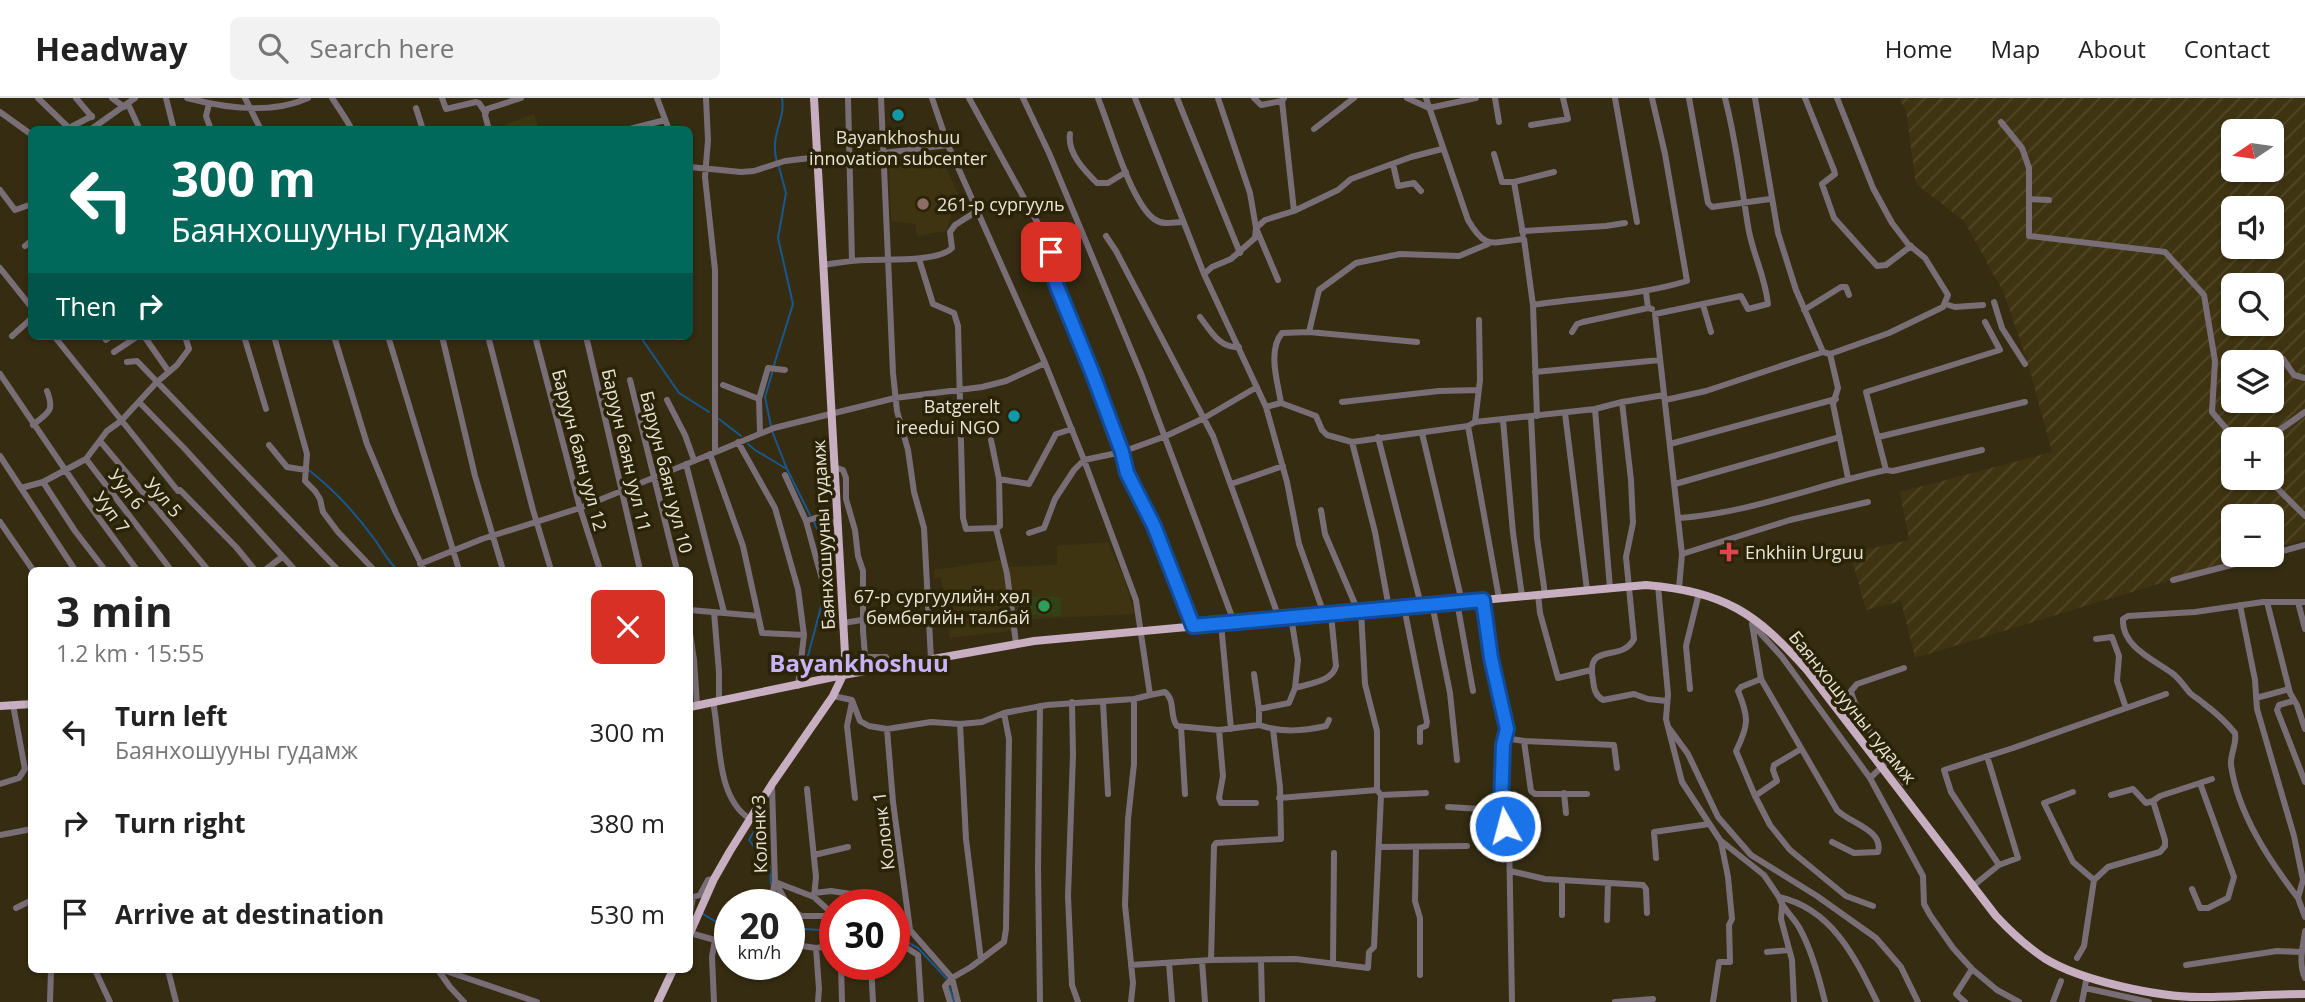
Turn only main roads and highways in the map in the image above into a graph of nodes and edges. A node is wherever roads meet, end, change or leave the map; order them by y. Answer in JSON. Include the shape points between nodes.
{"nodes":[{"id":1,"x":814,"y":98,"type":"edge"},
{"id":2,"x":844,"y":675,"type":"junction"},
{"id":3,"x":28,"y":704,"type":"edge"},
{"id":4,"x":0,"y":706,"type":"edge"},
{"id":5,"x":693,"y":706,"type":"edge"},
{"id":6,"x":693,"y":926,"type":"edge"},
{"id":7,"x":672,"y":973,"type":"edge"},
{"id":8,"x":2305,"y":994,"type":"edge"},
{"id":9,"x":660,"y":1000,"type":"edge"}],
"edges":[{"from":1,"to":2,"type":"main road","name":"Баянхошууны гудамж"},
{"from":2,"to":5,"type":"main road"},
{"from":2,"to":6,"type":"main road","via":[[750,819]]},
{"from":2,"to":8,"type":"main road","name":"Баянхошууны гудамж","via":[[1016,643],[1630,586],[1679,588],[1735,605],[1791,652],[1885,763],[1996,916],[2046,959],[2087,976],[2162,994]]},
{"from":3,"to":4,"type":"main road"},
{"from":7,"to":9,"type":"main road"}]}
